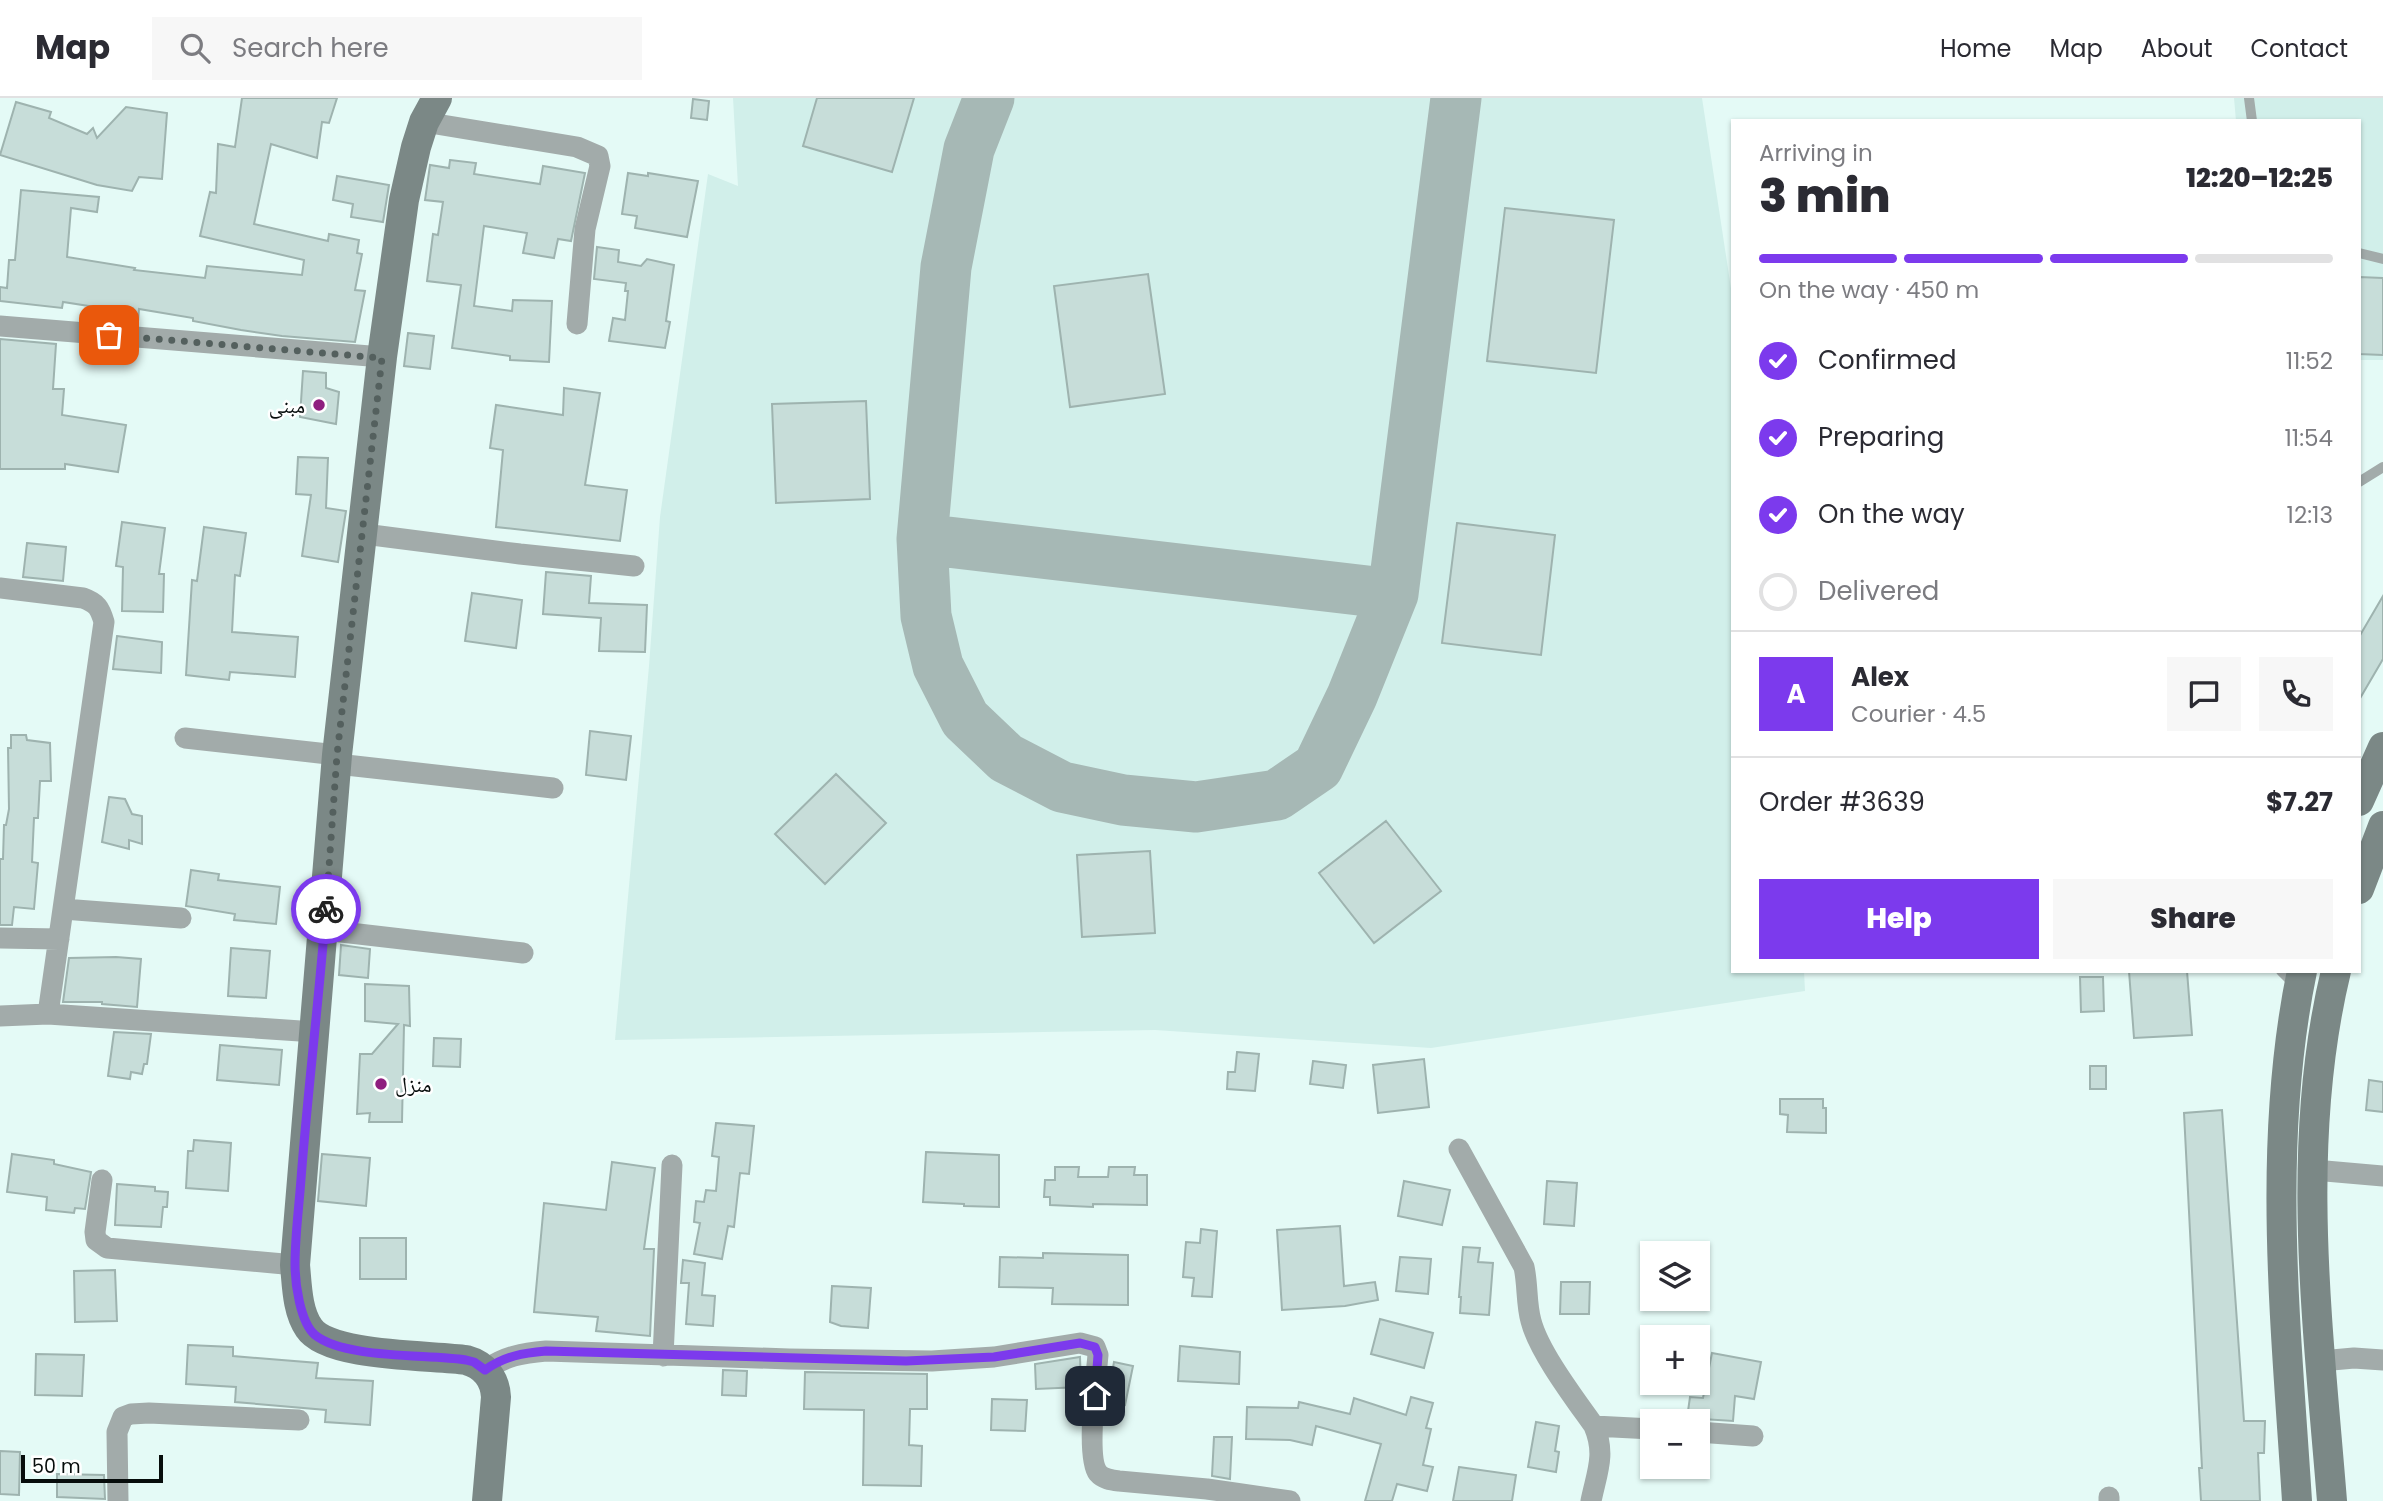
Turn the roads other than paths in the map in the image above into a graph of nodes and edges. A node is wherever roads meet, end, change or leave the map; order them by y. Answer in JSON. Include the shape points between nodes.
{"nodes":[{"id":1,"x":2249,"y":98,"type":"edge"},
{"id":2,"x":430,"y":110,"type":"edge"},
{"id":3,"x":2252,"y":119,"type":"edge"},
{"id":4,"x":2361,"y":254,"type":"edge"},
{"id":5,"x":2383,"y":259,"type":"edge"},
{"id":6,"x":577,"y":324,"type":"dead end"},
{"id":7,"x":0,"y":326,"type":"edge"},
{"id":8,"x":382,"y":358,"type":"junction"},
{"id":9,"x":2383,"y":467,"type":"edge"},
{"id":10,"x":2361,"y":481,"type":"edge"},
{"id":11,"x":363,"y":534,"type":"junction"},
{"id":12,"x":634,"y":566,"type":"dead end"},
{"id":13,"x":0,"y":588,"type":"edge"},
{"id":14,"x":185,"y":738,"type":"dead end"},
{"id":15,"x":2383,"y":747,"type":"edge"},
{"id":16,"x":337,"y":759,"type":"junction"},
{"id":17,"x":553,"y":788,"type":"dead end"},
{"id":18,"x":2361,"y":796,"type":"edge"},
{"id":19,"x":2383,"y":826,"type":"edge"},
{"id":20,"x":2361,"y":884,"type":"edge"},
{"id":21,"x":63,"y":909,"type":"junction"},
{"id":22,"x":181,"y":918,"type":"dead end"},
{"id":23,"x":324,"y":930,"type":"junction"},
{"id":24,"x":0,"y":938,"type":"edge"},
{"id":25,"x":59,"y":939,"type":"junction"},
{"id":26,"x":523,"y":953,"type":"dead end"},
{"id":27,"x":2336,"y":973,"type":"edge"},
{"id":28,"x":2293,"y":977,"type":"edge"},
{"id":29,"x":48,"y":1014,"type":"junction"},
{"id":30,"x":0,"y":1016,"type":"edge"},
{"id":31,"x":315,"y":1032,"type":"junction"},
{"id":32,"x":1459,"y":1149,"type":"dead end"},
{"id":33,"x":673,"y":1165,"type":"dead end"},
{"id":34,"x":2314,"y":1170,"type":"junction"},
{"id":35,"x":2383,"y":1176,"type":"edge"},
{"id":36,"x":102,"y":1180,"type":"dead end"},
{"id":37,"x":295,"y":1265,"type":"junction"},
{"id":38,"x":663,"y":1356,"type":"junction"},
{"id":39,"x":2383,"y":1360,"type":"edge"},
{"id":40,"x":2321,"y":1361,"type":"junction"},
{"id":41,"x":485,"y":1370,"type":"junction"},
{"id":42,"x":299,"y":1420,"type":"dead end"},
{"id":43,"x":1594,"y":1426,"type":"junction"},
{"id":44,"x":1640,"y":1428,"type":"edge"},
{"id":45,"x":1710,"y":1433,"type":"edge"},
{"id":46,"x":1753,"y":1436,"type":"dead end"},
{"id":47,"x":118,"y":1501,"type":"edge"},
{"id":48,"x":487,"y":1501,"type":"edge"},
{"id":49,"x":1290,"y":1501,"type":"edge"},
{"id":50,"x":1591,"y":1501,"type":"edge"},
{"id":51,"x":2297,"y":1501,"type":"edge"},
{"id":52,"x":2332,"y":1501,"type":"edge"}],
"edges":[{"from":1,"to":3,"type":"lane"},
{"from":2,"to":6,"type":"street","via":[[598,156],[600,166],[580,263]]},
{"from":2,"to":8,"type":"main road","via":[[404,200]]},
{"from":4,"to":5,"type":"lane"},
{"from":7,"to":8,"type":"street"},
{"from":8,"to":11,"type":"main road"},
{"from":9,"to":10,"type":"lane"},
{"from":11,"to":12,"type":"street"},
{"from":11,"to":16,"type":"main road"},
{"from":13,"to":21,"type":"street","via":[[83,598],[100,608],[104,622]]},
{"from":14,"to":16,"type":"street"},
{"from":15,"to":18,"type":"main road"},
{"from":16,"to":17,"type":"street"},
{"from":16,"to":23,"type":"main road"},
{"from":19,"to":20,"type":"main road"},
{"from":21,"to":22,"type":"street"},
{"from":21,"to":25,"type":"street"},
{"from":23,"to":26,"type":"street"},
{"from":23,"to":31,"type":"main road"},
{"from":24,"to":25,"type":"street"},
{"from":25,"to":29,"type":"street"},
{"from":27,"to":34,"type":"main road","via":[[2318,1071]]},
{"from":28,"to":51,"type":"main road","via":[[2282,1161],[2283,1272]]},
{"from":29,"to":30,"type":"street"},
{"from":29,"to":31,"type":"street"},
{"from":31,"to":37,"type":"main road"},
{"from":32,"to":43,"type":"street","via":[[1524,1267],[1537,1337]]},
{"from":33,"to":38,"type":"street"},
{"from":34,"to":35,"type":"street"},
{"from":34,"to":40,"type":"main road"},
{"from":36,"to":37,"type":"street","via":[[95,1232],[96,1240],[107,1248]]},
{"from":37,"to":41,"type":"main road","via":[[307,1325],[327,1343],[466,1360]]},
{"from":38,"to":41,"type":"street","via":[[546,1351],[500,1360]]},
{"from":38,"to":49,"type":"street","via":[[932,1361],[1088,1344],[1098,1355],[1092,1450],[1098,1472],[1106,1479]]},
{"from":39,"to":40,"type":"street"},
{"from":40,"to":52,"type":"main road"},
{"from":41,"to":48,"type":"main road","via":[[494,1381],[496,1397]]},
{"from":42,"to":47,"type":"street","via":[[149,1413],[123,1417],[117,1432]]},
{"from":43,"to":44,"type":"street"},
{"from":43,"to":50,"type":"street","via":[[1601,1452]]},
{"from":45,"to":46,"type":"street"}]}
